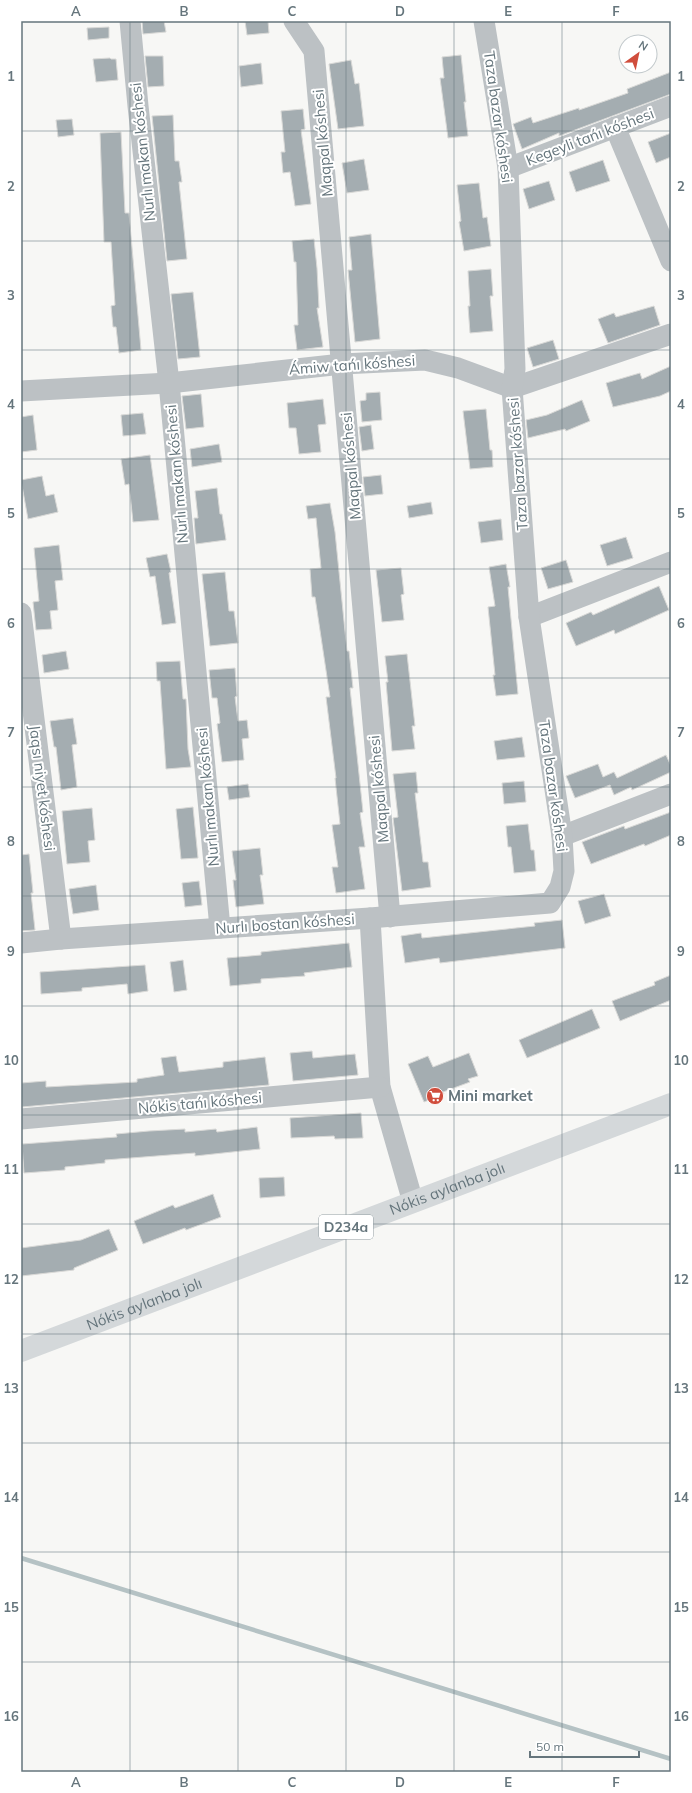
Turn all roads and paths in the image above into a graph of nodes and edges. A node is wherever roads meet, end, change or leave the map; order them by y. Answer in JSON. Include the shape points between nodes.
{"nodes":[{"id":1,"x":130,"y":21,"type":"edge"},
{"id":2,"x":294,"y":21,"type":"edge"},
{"id":3,"x":484,"y":21,"type":"edge"},
{"id":4,"x":671,"y":106,"type":"edge"},
{"id":5,"x":615,"y":127,"type":"junction"},
{"id":6,"x":508,"y":168,"type":"junction"},
{"id":7,"x":671,"y":261,"type":"edge"},
{"id":8,"x":671,"y":334,"type":"edge"},
{"id":9,"x":342,"y":364,"type":"junction"},
{"id":10,"x":169,"y":383,"type":"junction"},
{"id":11,"x":512,"y":388,"type":"junction"},
{"id":12,"x":21,"y":391,"type":"edge"},
{"id":13,"x":671,"y":562,"type":"edge"},
{"id":14,"x":21,"y":613,"type":"edge"},
{"id":15,"x":529,"y":617,"type":"junction"},
{"id":16,"x":671,"y":794,"type":"edge"},
{"id":17,"x":562,"y":836,"type":"junction"},
{"id":18,"x":550,"y":902,"type":"joint"},
{"id":19,"x":380,"y":918,"type":"junction"},
{"id":20,"x":220,"y":928,"type":"junction"},
{"id":21,"x":61,"y":939,"type":"junction"},
{"id":22,"x":21,"y":943,"type":"edge"},
{"id":23,"x":380,"y":1086,"type":"junction"},
{"id":24,"x":671,"y":1104,"type":"edge"},
{"id":25,"x":21,"y":1119,"type":"edge"},
{"id":26,"x":413,"y":1202,"type":"junction"},
{"id":27,"x":21,"y":1351,"type":"edge"}],
"edges":[{"from":1,"to":10,"type":"street","name":"Nurlı makan kóshesi"},
{"from":2,"to":9,"type":"street","name":"Maqpal kóshesi","via":[[314,51]]},
{"from":3,"to":6,"type":"street","name":"Taza bazar kóshesi"},
{"from":4,"to":5,"type":"street","name":"Kegeyli tańı kóshesi"},
{"from":5,"to":6,"type":"street","name":"Kegeyli tańı kóshesi"},
{"from":5,"to":7,"type":"street"},
{"from":6,"to":11,"type":"street","name":"Taza bazar kóshesi","via":[[515,369]]},
{"from":8,"to":11,"type":"street"},
{"from":9,"to":10,"type":"street","name":"Ámiw tańı kóshesi"},
{"from":9,"to":11,"type":"street","name":"Ámiw tańı kóshesi","via":[[425,360],[458,368]]},
{"from":9,"to":19,"type":"street","name":"Maqpal kóshesi"},
{"from":10,"to":12,"type":"street","name":"Ámiw tańı kóshesi"},
{"from":10,"to":20,"type":"street","name":"Nurlı makan kóshesi"},
{"from":11,"to":15,"type":"street","name":"Taza bazar kóshesi"},
{"from":13,"to":15,"type":"street"},
{"from":14,"to":21,"type":"street","name":"Jaqsı niyet kóshesi"},
{"from":15,"to":17,"type":"street","name":"Taza bazar kóshesi"},
{"from":16,"to":17,"type":"street"},
{"from":17,"to":18,"type":"street","name":"Taza bazar kóshesi","via":[[564,871],[560,887]]},
{"from":18,"to":19,"type":"street","name":"Nurlı bostan kóshesi"},
{"from":19,"to":20,"type":"street","name":"Nurlı bostan kóshesi"},
{"from":19,"to":23,"type":"street","name":"Maqpal kóshesi"},
{"from":20,"to":21,"type":"street","name":"Nurlı bostan kóshesi"},
{"from":21,"to":22,"type":"street","name":"Nurlı bostan kóshesi"},
{"from":23,"to":25,"type":"street","name":"Nókis tańı kóshesi"},
{"from":23,"to":26,"type":"street","name":"Maqpal kóshesi"},
{"from":24,"to":26,"type":"main road","name":"Nókis aylanba jolı","number":"D234a"},
{"from":26,"to":27,"type":"main road","name":"Nókis aylanba jolı","number":"D234a"}]}
